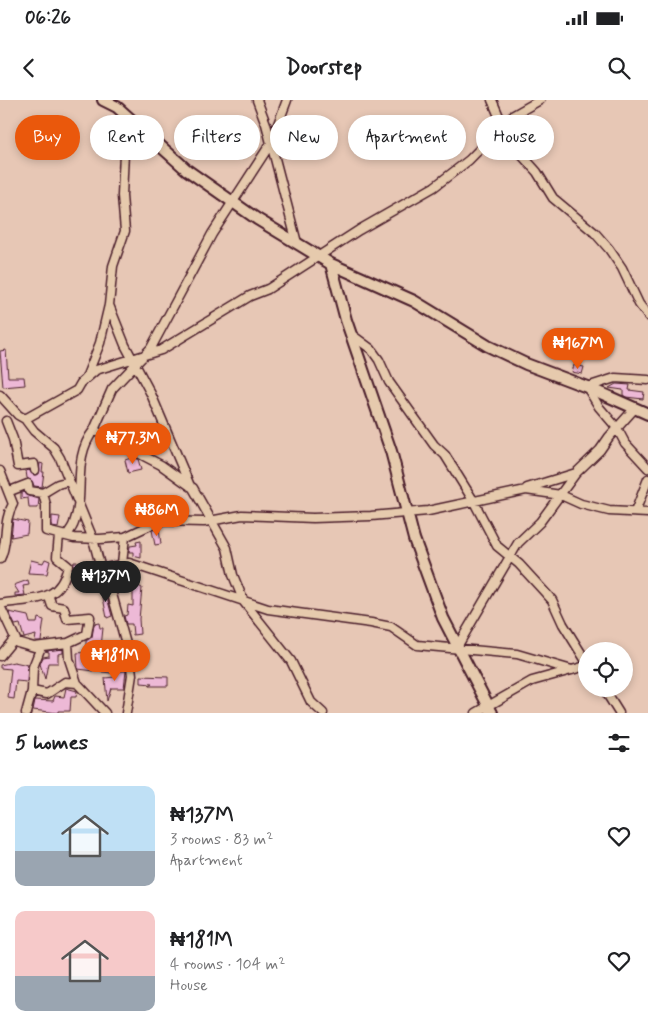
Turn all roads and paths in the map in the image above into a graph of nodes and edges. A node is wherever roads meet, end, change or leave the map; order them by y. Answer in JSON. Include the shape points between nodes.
{"nodes":[{"id":1,"x":103,"y":100,"type":"edge"},
{"id":2,"x":257,"y":100,"type":"edge"},
{"id":3,"x":287,"y":100,"type":"edge"},
{"id":4,"x":492,"y":100,"type":"edge"},
{"id":5,"x":540,"y":100,"type":"edge"},
{"id":6,"x":128,"y":115,"type":"edge"},
{"id":7,"x":281,"y":115,"type":"edge"},
{"id":8,"x":498,"y":115,"type":"edge"},
{"id":9,"x":514,"y":115,"type":"edge"},
{"id":10,"x":270,"y":139,"type":"edge"},
{"id":11,"x":270,"y":145,"type":"edge"},
{"id":12,"x":164,"y":149,"type":"edge"},
{"id":13,"x":476,"y":152,"type":"edge"},
{"id":14,"x":124,"y":160,"type":"edge"},
{"id":15,"x":275,"y":160,"type":"edge"},
{"id":16,"x":526,"y":160,"type":"edge"},
{"id":17,"x":233,"y":202,"type":"junction"},
{"id":18,"x":297,"y":243,"type":"junction"},
{"id":19,"x":319,"y":256,"type":"junction"},
{"id":20,"x":331,"y":264,"type":"junction"},
{"id":21,"x":109,"y":305,"type":"junction"},
{"id":22,"x":648,"y":316,"type":"edge"},
{"id":23,"x":352,"y":335,"type":"junction"},
{"id":24,"x":144,"y":354,"type":"junction"},
{"id":25,"x":133,"y":361,"type":"junction"},
{"id":26,"x":85,"y":380,"type":"junction"},
{"id":27,"x":648,"y":380,"type":"edge"},
{"id":28,"x":586,"y":387,"type":"junction"},
{"id":29,"x":0,"y":395,"type":"edge"},
{"id":30,"x":635,"y":408,"type":"junction"},
{"id":31,"x":648,"y":414,"type":"edge"},
{"id":32,"x":22,"y":417,"type":"junction"},
{"id":33,"x":3,"y":422,"type":"edge"},
{"id":34,"x":617,"y":428,"type":"junction"},
{"id":35,"x":94,"y":430,"type":"junction"},
{"id":36,"x":648,"y":468,"type":"edge"},
{"id":37,"x":35,"y":470,"type":"dead end"},
{"id":38,"x":0,"y":472,"type":"edge"},
{"id":39,"x":576,"y":473,"type":"junction"},
{"id":40,"x":648,"y":479,"type":"edge"},
{"id":41,"x":69,"y":481,"type":"junction"},
{"id":42,"x":3,"y":483,"type":"edge"},
{"id":43,"x":190,"y":486,"type":"junction"},
{"id":44,"x":10,"y":491,"type":"junction"},
{"id":45,"x":513,"y":492,"type":"junction"},
{"id":46,"x":42,"y":493,"type":"junction"},
{"id":47,"x":560,"y":495,"type":"junction"},
{"id":48,"x":474,"y":501,"type":"junction"},
{"id":49,"x":77,"y":504,"type":"junction"},
{"id":50,"x":635,"y":512,"type":"junction"},
{"id":51,"x":408,"y":513,"type":"junction"},
{"id":52,"x":648,"y":513,"type":"edge"},
{"id":53,"x":212,"y":521,"type":"junction"},
{"id":54,"x":3,"y":523,"type":"edge"},
{"id":55,"x":63,"y":536,"type":"junction"},
{"id":56,"x":125,"y":537,"type":"junction"},
{"id":57,"x":93,"y":539,"type":"junction"},
{"id":58,"x":510,"y":557,"type":"junction"},
{"id":59,"x":0,"y":559,"type":"edge"},
{"id":60,"x":122,"y":563,"type":"junction"},
{"id":61,"x":101,"y":569,"type":"junction"},
{"id":62,"x":49,"y":597,"type":"junction"},
{"id":63,"x":244,"y":602,"type":"junction"},
{"id":64,"x":0,"y":605,"type":"edge"},
{"id":65,"x":14,"y":639,"type":"junction"},
{"id":66,"x":68,"y":643,"type":"junction"},
{"id":67,"x":41,"y":646,"type":"junction"},
{"id":68,"x":457,"y":648,"type":"junction"},
{"id":69,"x":578,"y":648,"type":"edge"},
{"id":70,"x":1,"y":651,"type":"edge"},
{"id":71,"x":578,"y":668,"type":"edge"},
{"id":72,"x":572,"y":670,"type":"junction"},
{"id":73,"x":77,"y":683,"type":"junction"},
{"id":74,"x":32,"y":691,"type":"junction"},
{"id":75,"x":609,"y":697,"type":"edge"},
{"id":76,"x":489,"y":709,"type":"edge"},
{"id":77,"x":26,"y":713,"type":"edge"},
{"id":78,"x":105,"y":713,"type":"edge"},
{"id":79,"x":126,"y":713,"type":"edge"},
{"id":80,"x":323,"y":713,"type":"edge"},
{"id":81,"x":476,"y":713,"type":"edge"},
{"id":82,"x":619,"y":713,"type":"edge"}],
"edges":[{"from":1,"to":6,"type":"street"},
{"from":2,"to":10,"type":"street"},
{"from":3,"to":7,"type":"street"},
{"from":4,"to":8,"type":"street"},
{"from":5,"to":9,"type":"street"},
{"from":11,"to":17,"type":"street"},
{"from":12,"to":17,"type":"street","via":[[187,170]]},
{"from":13,"to":19,"type":"street","via":[[452,175]]},
{"from":14,"to":21,"type":"street","via":[[125,231],[113,266]]},
{"from":15,"to":18,"type":"street"},
{"from":16,"to":22,"type":"street","via":[[553,198],[609,249]]},
{"from":17,"to":18,"type":"street"},
{"from":17,"to":24,"type":"street","via":[[151,348]]},
{"from":18,"to":19,"type":"street"},
{"from":19,"to":20,"type":"street"},
{"from":19,"to":24,"type":"street","via":[[160,350]]},
{"from":20,"to":23,"type":"street"},
{"from":20,"to":28,"type":"street","via":[[414,301],[521,362]]},
{"from":21,"to":25,"type":"street"},
{"from":21,"to":26,"type":"street","via":[[100,343]]},
{"from":23,"to":48,"type":"street","via":[[371,349],[389,382],[434,445],[445,455]]},
{"from":23,"to":51,"type":"street"},
{"from":24,"to":25,"type":"street"},
{"from":25,"to":26,"type":"street","via":[[96,370]]},
{"from":25,"to":35,"type":"street","via":[[112,389]]},
{"from":25,"to":43,"type":"street","via":[[151,394]]},
{"from":26,"to":32,"type":"street","via":[[77,390]]},
{"from":27,"to":28,"type":"street","via":[[615,378]]},
{"from":28,"to":30,"type":"street"},
{"from":28,"to":34,"type":"street"},
{"from":29,"to":32,"type":"street"},
{"from":30,"to":31,"type":"street"},
{"from":30,"to":34,"type":"street"},
{"from":32,"to":33,"type":"street"},
{"from":32,"to":41,"type":"street","via":[[54,448]]},
{"from":33,"to":37,"type":"street","via":[[12,439],[18,466],[34,464]]},
{"from":34,"to":36,"type":"street","via":[[625,444]]},
{"from":34,"to":39,"type":"street"},
{"from":35,"to":43,"type":"street","via":[[161,465]]},
{"from":35,"to":49,"type":"street","via":[[79,469]]},
{"from":38,"to":42,"type":"street"},
{"from":39,"to":45,"type":"street"},
{"from":39,"to":47,"type":"street"},
{"from":40,"to":50,"type":"street"},
{"from":41,"to":46,"type":"street"},
{"from":41,"to":49,"type":"street"},
{"from":42,"to":44,"type":"street"},
{"from":43,"to":53,"type":"street"},
{"from":44,"to":46,"type":"street","via":[[28,484],[29,491]]},
{"from":44,"to":54,"type":"street","via":[[13,504]]},
{"from":45,"to":47,"type":"street","via":[[540,491]]},
{"from":45,"to":48,"type":"street"},
{"from":46,"to":55,"type":"street","via":[[46,505],[46,531]]},
{"from":47,"to":50,"type":"street","via":[[594,507]]},
{"from":47,"to":58,"type":"street","via":[[540,522],[518,543]]},
{"from":48,"to":51,"type":"street"},
{"from":48,"to":58,"type":"street","via":[[497,546]]},
{"from":49,"to":55,"type":"street","via":[[74,522]]},
{"from":49,"to":57,"type":"street"},
{"from":50,"to":52,"type":"street"},
{"from":51,"to":53,"type":"street","via":[[313,518],[242,515]]},
{"from":51,"to":68,"type":"street","via":[[414,540]]},
{"from":53,"to":56,"type":"street","via":[[159,522]]},
{"from":53,"to":63,"type":"street","via":[[227,548]]},
{"from":54,"to":59,"type":"street"},
{"from":55,"to":57,"type":"street"},
{"from":55,"to":62,"type":"street","via":[[57,557],[68,566],[66,575]]},
{"from":56,"to":57,"type":"street"},
{"from":56,"to":60,"type":"street"},
{"from":57,"to":61,"type":"street"},
{"from":58,"to":68,"type":"street"},
{"from":58,"to":69,"type":"street","via":[[552,600]]},
{"from":60,"to":61,"type":"street"},
{"from":60,"to":63,"type":"street"},
{"from":61,"to":79,"type":"street","via":[[108,580],[130,658],[132,675]]},
{"from":62,"to":64,"type":"street"},
{"from":62,"to":66,"type":"street","via":[[52,606],[64,608],[67,619],[90,617],[87,634]]},
{"from":63,"to":68,"type":"street","via":[[268,609],[391,627],[417,644]]},
{"from":63,"to":80,"type":"street","via":[[291,662],[311,702]]},
{"from":64,"to":65,"type":"street"},
{"from":65,"to":67,"type":"street","via":[[26,645]]},
{"from":65,"to":70,"type":"street"},
{"from":66,"to":67,"type":"street"},
{"from":66,"to":73,"type":"street","via":[[68,659]]},
{"from":67,"to":74,"type":"street","via":[[33,666]]},
{"from":68,"to":72,"type":"street","via":[[518,654]]},
{"from":68,"to":76,"type":"street"},
{"from":71,"to":72,"type":"street"},
{"from":72,"to":76,"type":"street","via":[[532,681]]},
{"from":73,"to":74,"type":"street","via":[[65,682],[47,694]]},
{"from":73,"to":78,"type":"street"},
{"from":74,"to":77,"type":"street"},
{"from":75,"to":82,"type":"street"},
{"from":76,"to":81,"type":"street"}]}
